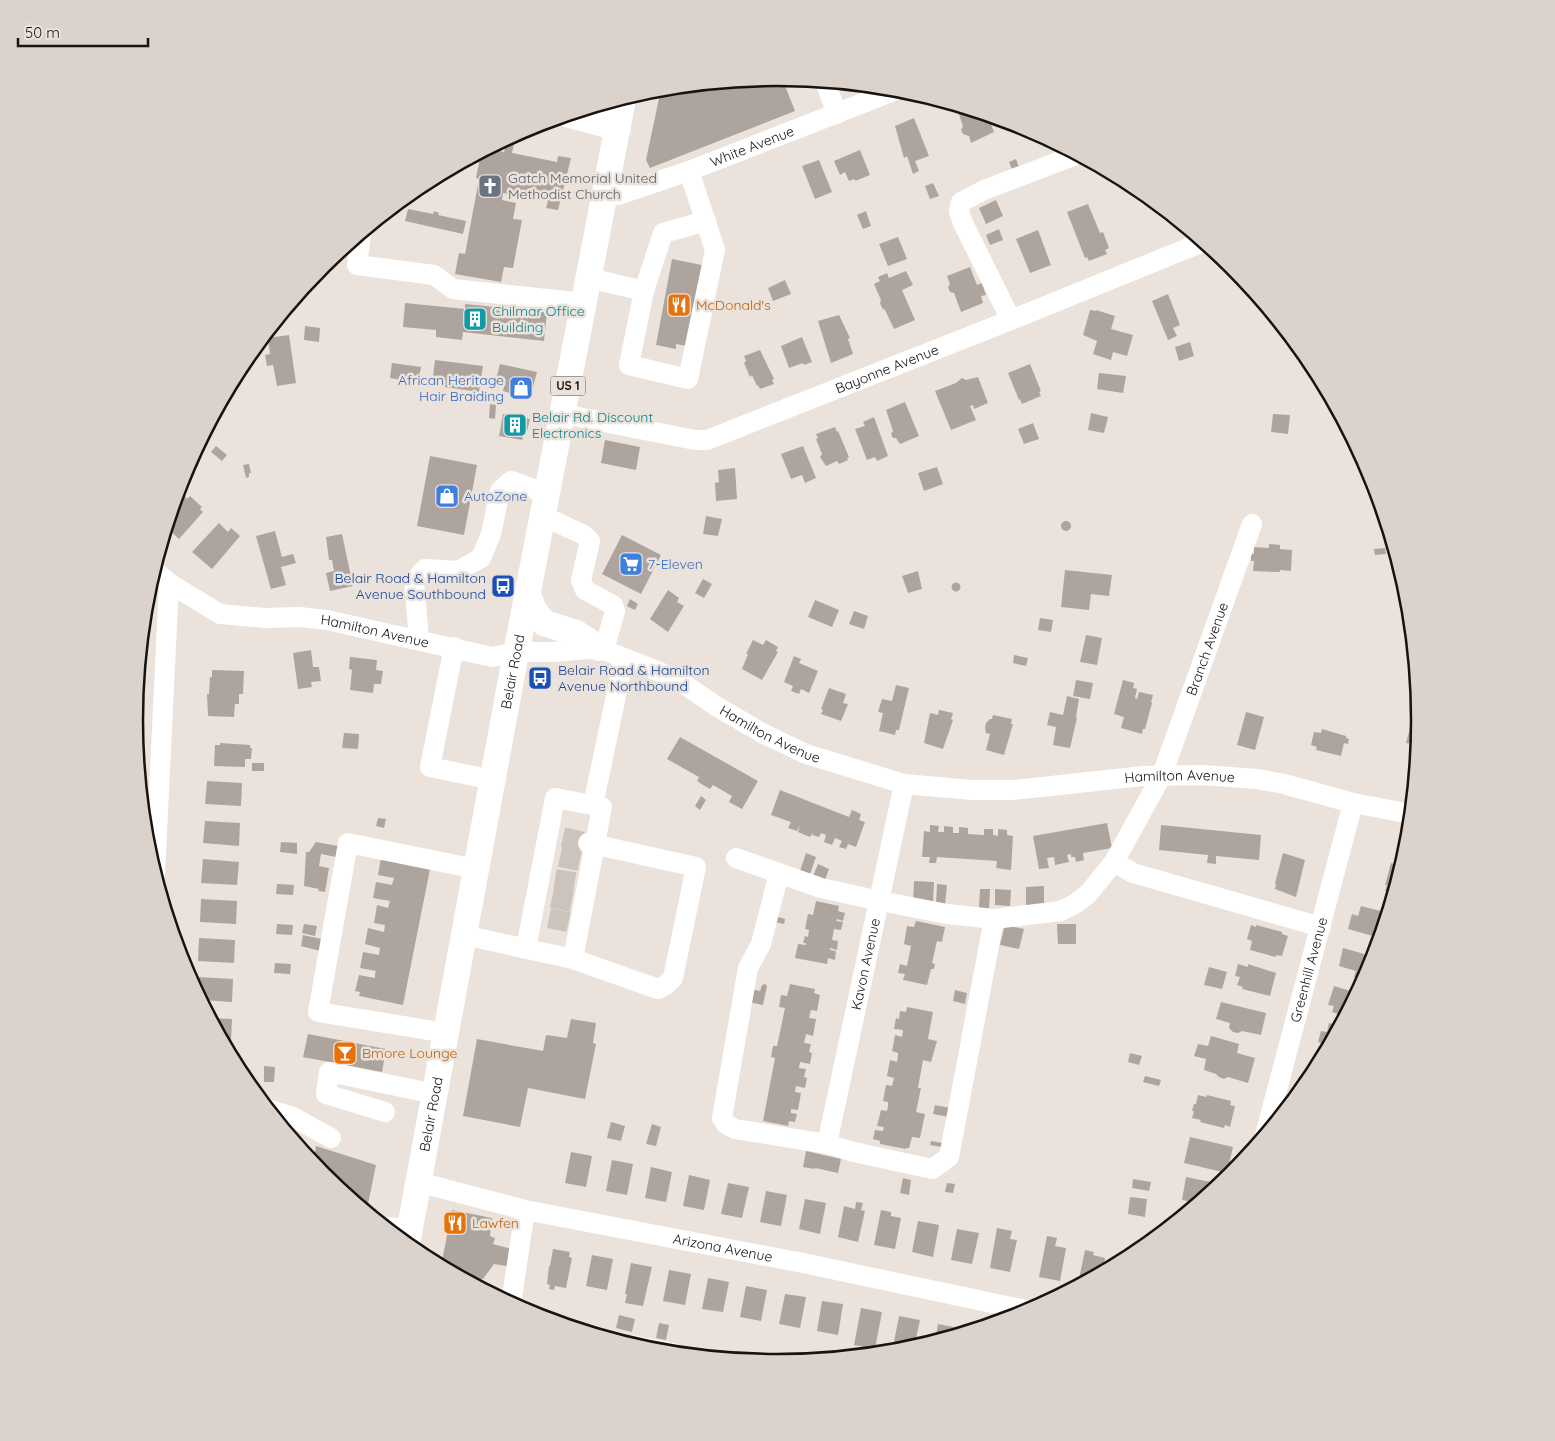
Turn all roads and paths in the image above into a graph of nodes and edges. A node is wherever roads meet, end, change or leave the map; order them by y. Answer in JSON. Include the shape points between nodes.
{"nodes":[{"id":1,"x":828,"y":89,"type":"edge"},
{"id":2,"x":884,"y":96,"type":"edge"},
{"id":3,"x":622,"y":106,"type":"edge"},
{"id":4,"x":837,"y":114,"type":"junction"},
{"id":5,"x":581,"y":118,"type":"edge"},
{"id":6,"x":618,"y":128,"type":"junction"},
{"id":7,"x":1069,"y":158,"type":"edge"},
{"id":8,"x":690,"y":171,"type":"junction"},
{"id":9,"x":605,"y":192,"type":"junction"},
{"id":10,"x":706,"y":221,"type":"junction"},
{"id":11,"x":360,"y":243,"type":"edge"},
{"id":12,"x":1197,"y":245,"type":"edge"},
{"id":13,"x":589,"y":278,"type":"junction"},
{"id":14,"x":644,"y":291,"type":"junction"},
{"id":15,"x":584,"y":303,"type":"junction"},
{"id":16,"x":1011,"y":320,"type":"junction"},
{"id":17,"x":563,"y":414,"type":"junction"},
{"id":18,"x":545,"y":505,"type":"junction"},
{"id":19,"x":1252,"y":524,"type":"dead end"},
{"id":20,"x":162,"y":577,"type":"edge"},
{"id":21,"x":528,"y":595,"type":"junction"},
{"id":22,"x":419,"y":640,"type":"junction"},
{"id":23,"x":454,"y":648,"type":"junction"},
{"id":24,"x":602,"y":649,"type":"junction"},
{"id":25,"x":517,"y":652,"type":"junction"},
{"id":26,"x":624,"y":658,"type":"junction"},
{"id":27,"x":1162,"y":776,"type":"junction"},
{"id":28,"x":493,"y":780,"type":"junction"},
{"id":29,"x":904,"y":784,"type":"junction"},
{"id":30,"x":1353,"y":803,"type":"junction"},
{"id":31,"x":593,"y":806,"type":"junction"},
{"id":32,"x":1405,"y":813,"type":"edge"},
{"id":33,"x":155,"y":842,"type":"edge"},
{"id":34,"x":589,"y":853,"type":"junction"},
{"id":35,"x":736,"y":858,"type":"dead end"},
{"id":36,"x":1114,"y":862,"type":"junction"},
{"id":37,"x":476,"y":869,"type":"junction"},
{"id":38,"x":779,"y":873,"type":"junction"},
{"id":39,"x":880,"y":901,"type":"junction"},
{"id":40,"x":994,"y":919,"type":"junction"},
{"id":41,"x":1321,"y":927,"type":"junction"},
{"id":42,"x":464,"y":935,"type":"junction"},
{"id":43,"x":526,"y":948,"type":"junction"},
{"id":44,"x":573,"y":959,"type":"junction"},
{"id":45,"x":446,"y":1033,"type":"junction"},
{"id":46,"x":434,"y":1094,"type":"junction"},
{"id":47,"x":279,"y":1112,"type":"edge"},
{"id":48,"x":385,"y":1112,"type":"dead end"},
{"id":49,"x":1269,"y":1122,"type":"edge"},
{"id":50,"x":331,"y":1138,"type":"dead end"},
{"id":51,"x":827,"y":1144,"type":"junction"},
{"id":52,"x":418,"y":1182,"type":"junction"},
{"id":53,"x":525,"y":1210,"type":"junction"},
{"id":54,"x":402,"y":1231,"type":"edge"},
{"id":55,"x":512,"y":1296,"type":"edge"},
{"id":56,"x":1011,"y":1310,"type":"edge"}],
"edges":[{"from":1,"to":4,"type":"street"},
{"from":2,"to":4,"type":"street","name":"White Avenue"},
{"from":3,"to":6,"type":"main road","name":"Belair Road","number":"US 1"},
{"from":4,"to":8,"type":"street","name":"White Avenue"},
{"from":5,"to":6,"type":"main road"},
{"from":6,"to":9,"type":"main road","name":"Belair Road","number":"US 1"},
{"from":7,"to":16,"type":"street","via":[[961,202],[962,221]]},
{"from":8,"to":9,"type":"street","name":"White Avenue","via":[[618,195]]},
{"from":8,"to":10,"type":"street"},
{"from":9,"to":13,"type":"main road","name":"Belair Road","number":"US 1"},
{"from":10,"to":14,"type":"street","via":[[663,232]]},
{"from":10,"to":14,"type":"street","via":[[715,250],[688,380],[629,365]]},
{"from":11,"to":15,"type":"street","via":[[357,265],[434,275],[453,289]]},
{"from":12,"to":16,"type":"street","name":"Bayonne Avenue"},
{"from":13,"to":14,"type":"street"},
{"from":13,"to":15,"type":"main road","name":"Belair Road","number":"US 1"},
{"from":15,"to":17,"type":"main road","name":"Belair Road","number":"US 1"},
{"from":16,"to":17,"type":"street","name":"Bayonne Avenue","via":[[707,440]]},
{"from":17,"to":18,"type":"main road","name":"Belair Road","number":"US 1"},
{"from":18,"to":21,"type":"main road","name":"Belair Road","number":"US 1"},
{"from":18,"to":22,"type":"street","via":[[511,482],[500,491],[491,534],[481,558],[458,571],[424,569],[414,580]]},
{"from":18,"to":24,"type":"street","via":[[590,541],[581,580],[585,590],[613,605],[615,611]]},
{"from":19,"to":27,"type":"street","name":"Branch Avenue"},
{"from":20,"to":22,"type":"street","name":"Hamilton Avenue","via":[[220,614],[327,620]]},
{"from":20,"to":33,"type":"street"},
{"from":21,"to":24,"type":"main road","via":[[544,623],[576,632]]},
{"from":21,"to":25,"type":"main road","name":"Belair Road","number":"US 1"},
{"from":22,"to":23,"type":"street","name":"Hamilton Avenue"},
{"from":23,"to":25,"type":"street","name":"Hamilton Avenue","via":[[492,657]]},
{"from":23,"to":28,"type":"street","via":[[430,767]]},
{"from":24,"to":25,"type":"street","name":"Hamilton Avenue"},
{"from":24,"to":26,"type":"street","name":"Hamilton Avenue"},
{"from":25,"to":28,"type":"main road","name":"Belair Road","number":"US 1"},
{"from":26,"to":29,"type":"street","name":"Hamilton Avenue","via":[[685,685],[764,734],[806,754]]},
{"from":26,"to":31,"type":"street"},
{"from":27,"to":29,"type":"street","name":"Hamilton Avenue","via":[[1014,790]]},
{"from":27,"to":30,"type":"street","name":"Hamilton Avenue","via":[[1202,775],[1257,780]]},
{"from":27,"to":36,"type":"street","name":"Branch Avenue"},
{"from":28,"to":37,"type":"main road","name":"Belair Road","number":"US 1"},
{"from":29,"to":39,"type":"street","name":"Kavon Avenue"},
{"from":30,"to":32,"type":"street","name":"Hamilton Avenue"},
{"from":30,"to":41,"type":"street","name":"Greenhill Avenue"},
{"from":31,"to":34,"type":"street","via":[[602,807]]},
{"from":31,"to":43,"type":"street","via":[[554,798],[556,835],[540,916]]},
{"from":34,"to":44,"type":"street"},
{"from":34,"to":44,"type":"street","via":[[696,867],[673,978],[666,985],[658,989]]},
{"from":35,"to":38,"type":"street","name":"Branch Avenue"},
{"from":36,"to":40,"type":"street","name":"Branch Avenue","via":[[1088,894],[1062,911]]},
{"from":36,"to":41,"type":"street","via":[[1133,873]]},
{"from":37,"to":42,"type":"main road","name":"Belair Road","number":"US 1"},
{"from":37,"to":45,"type":"street","via":[[348,843],[318,1012]]},
{"from":38,"to":39,"type":"street","name":"Branch Avenue","via":[[821,888]]},
{"from":38,"to":51,"type":"street","via":[[761,944],[748,968],[722,1118],[735,1129]]},
{"from":39,"to":40,"type":"street","name":"Branch Avenue"},
{"from":39,"to":51,"type":"street","name":"Kavon Avenue"},
{"from":40,"to":51,"type":"street","via":[[949,1157],[932,1169]]},
{"from":41,"to":49,"type":"street","name":"Greenhill Avenue"},
{"from":42,"to":43,"type":"street"},
{"from":42,"to":45,"type":"main road","name":"Belair Road","number":"US 1"},
{"from":43,"to":44,"type":"street"},
{"from":45,"to":46,"type":"main road","name":"Belair Road","number":"US 1"},
{"from":46,"to":48,"type":"street","via":[[393,1077],[330,1072],[326,1094]]},
{"from":46,"to":52,"type":"main road","name":"Belair Road","number":"US 1"},
{"from":47,"to":50,"type":"street"},
{"from":52,"to":53,"type":"street","name":"Arizona Avenue"},
{"from":52,"to":54,"type":"main road","name":"Belair Road","number":"US 1"},
{"from":53,"to":55,"type":"street"},
{"from":53,"to":56,"type":"street","name":"Arizona Avenue","via":[[803,1263]]}]}
